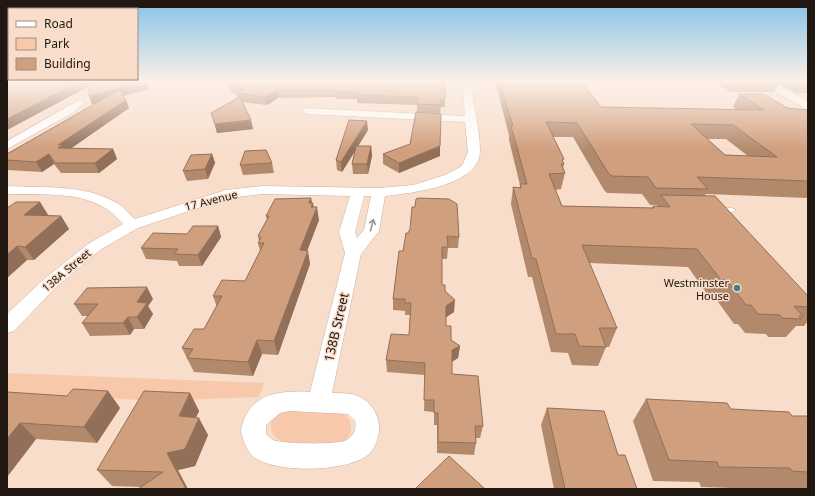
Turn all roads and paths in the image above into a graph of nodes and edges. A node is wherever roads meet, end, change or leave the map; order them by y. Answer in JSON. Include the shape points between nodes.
{"nodes":[{"id":1,"x":78,"y":104,"type":"edge"},
{"id":2,"x":468,"y":104,"type":"edge"},
{"id":3,"x":307,"y":112,"type":"dead end"},
{"id":4,"x":470,"y":119,"type":"junction"},
{"id":5,"x":7,"y":146,"type":"edge"},
{"id":6,"x":7,"y":190,"type":"edge"},
{"id":7,"x":358,"y":191,"type":"junction"},
{"id":8,"x":379,"y":192,"type":"junction"},
{"id":9,"x":709,"y":210,"type":"edge"},
{"id":10,"x":732,"y":210,"type":"dead end"},
{"id":11,"x":133,"y":225,"type":"junction"},
{"id":12,"x":353,"y":253,"type":"junction"},
{"id":13,"x":7,"y":326,"type":"edge"},
{"id":14,"x":319,"y":402,"type":"dead end"}],
"edges":[{"from":1,"to":5,"type":"street"},
{"from":2,"to":4,"type":"street","name":"17 Avenue"},
{"from":3,"to":4,"type":"street"},
{"from":4,"to":8,"type":"street","name":"17 Avenue","via":[[474,152],[467,168],[450,178],[414,189]]},
{"from":6,"to":11,"type":"street","via":[[91,198],[112,206]]},
{"from":7,"to":8,"type":"street","name":"17 Avenue"},
{"from":7,"to":11,"type":"street","name":"17 Avenue","via":[[262,190],[226,194]]},
{"from":7,"to":12,"type":"street","name":"138B Street","via":[[348,232]]},
{"from":12,"to":8,"type":"street","name":"138B Street","one_way":true,"via":[[371,231]]},
{"from":9,"to":10,"type":"lane"},
{"from":11,"to":13,"type":"street","name":"138A Street","via":[[94,247],[48,285]]},
{"from":12,"to":14,"type":"street","name":"138B Street"}]}
